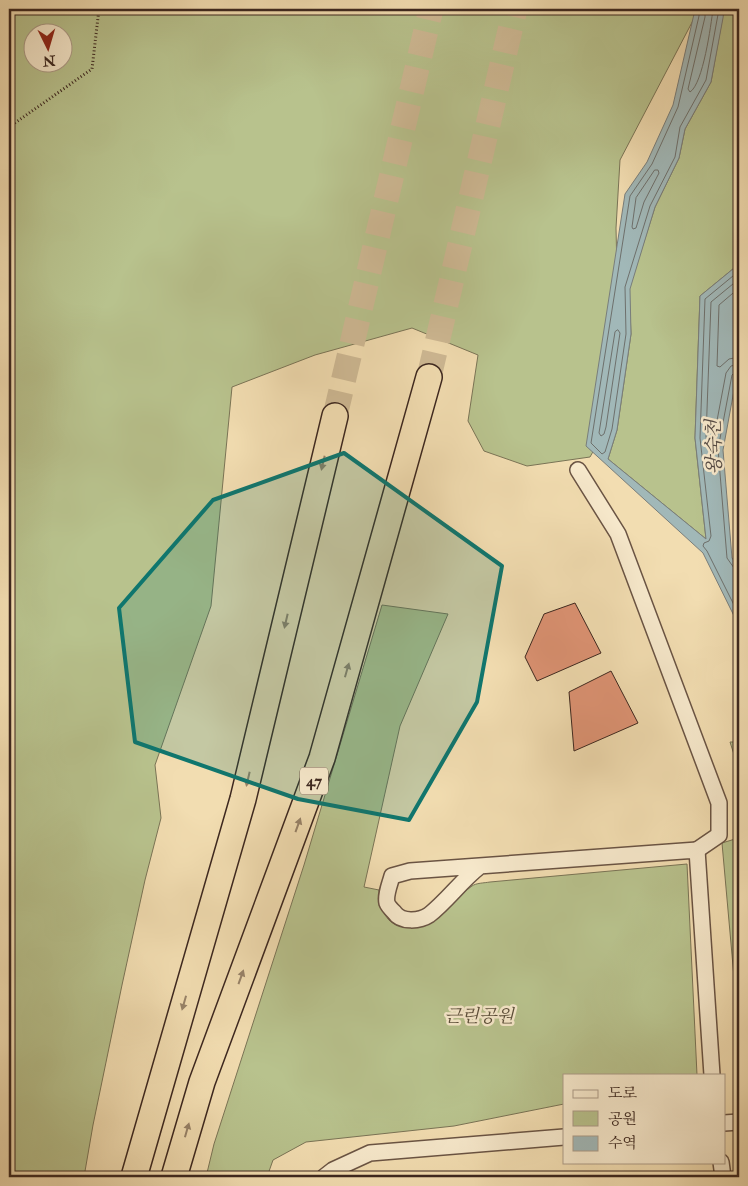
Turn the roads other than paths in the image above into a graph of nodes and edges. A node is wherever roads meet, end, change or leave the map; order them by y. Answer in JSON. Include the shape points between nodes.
{"nodes":[{"id":1,"x":429,"y":377,"type":"tunnel mouth"},
{"id":2,"x":335,"y":416,"type":"tunnel mouth"},
{"id":3,"x":578,"y":470,"type":"dead end"},
{"id":4,"x":697,"y":850,"type":"junction"},
{"id":5,"x":479,"y":867,"type":"junction"},
{"id":6,"x":712,"y":1074,"type":"edge"},
{"id":7,"x":739,"y":1122,"type":"edge"},
{"id":8,"x":726,"y":1123,"type":"edge"},
{"id":9,"x":563,"y":1137,"type":"edge"},
{"id":10,"x":721,"y":1164,"type":"edge"},
{"id":11,"x":134,"y":1177,"type":"edge"},
{"id":12,"x":174,"y":1177,"type":"edge"},
{"id":13,"x":324,"y":1177,"type":"edge"},
{"id":14,"x":724,"y":1177,"type":"edge"}],
"edges":[{"from":12,"to":1,"type":"highway","number":"47","one_way":true,"via":[[202,1082],[322,758]]},
{"from":2,"to":11,"type":"highway","one_way":true,"via":[[243,799]]},
{"from":3,"to":4,"type":"street","via":[[618,534],[719,803],[719,835]]},
{"from":4,"to":5,"type":"street"},
{"from":4,"to":6,"type":"street"},
{"from":5,"to":5,"type":"street","via":[[410,871],[392,876],[387,903],[396,916],[419,920]]},
{"from":7,"to":8,"type":"street"},
{"from":9,"to":13,"type":"street","via":[[370,1152]]},
{"from":10,"to":14,"type":"street"}]}
